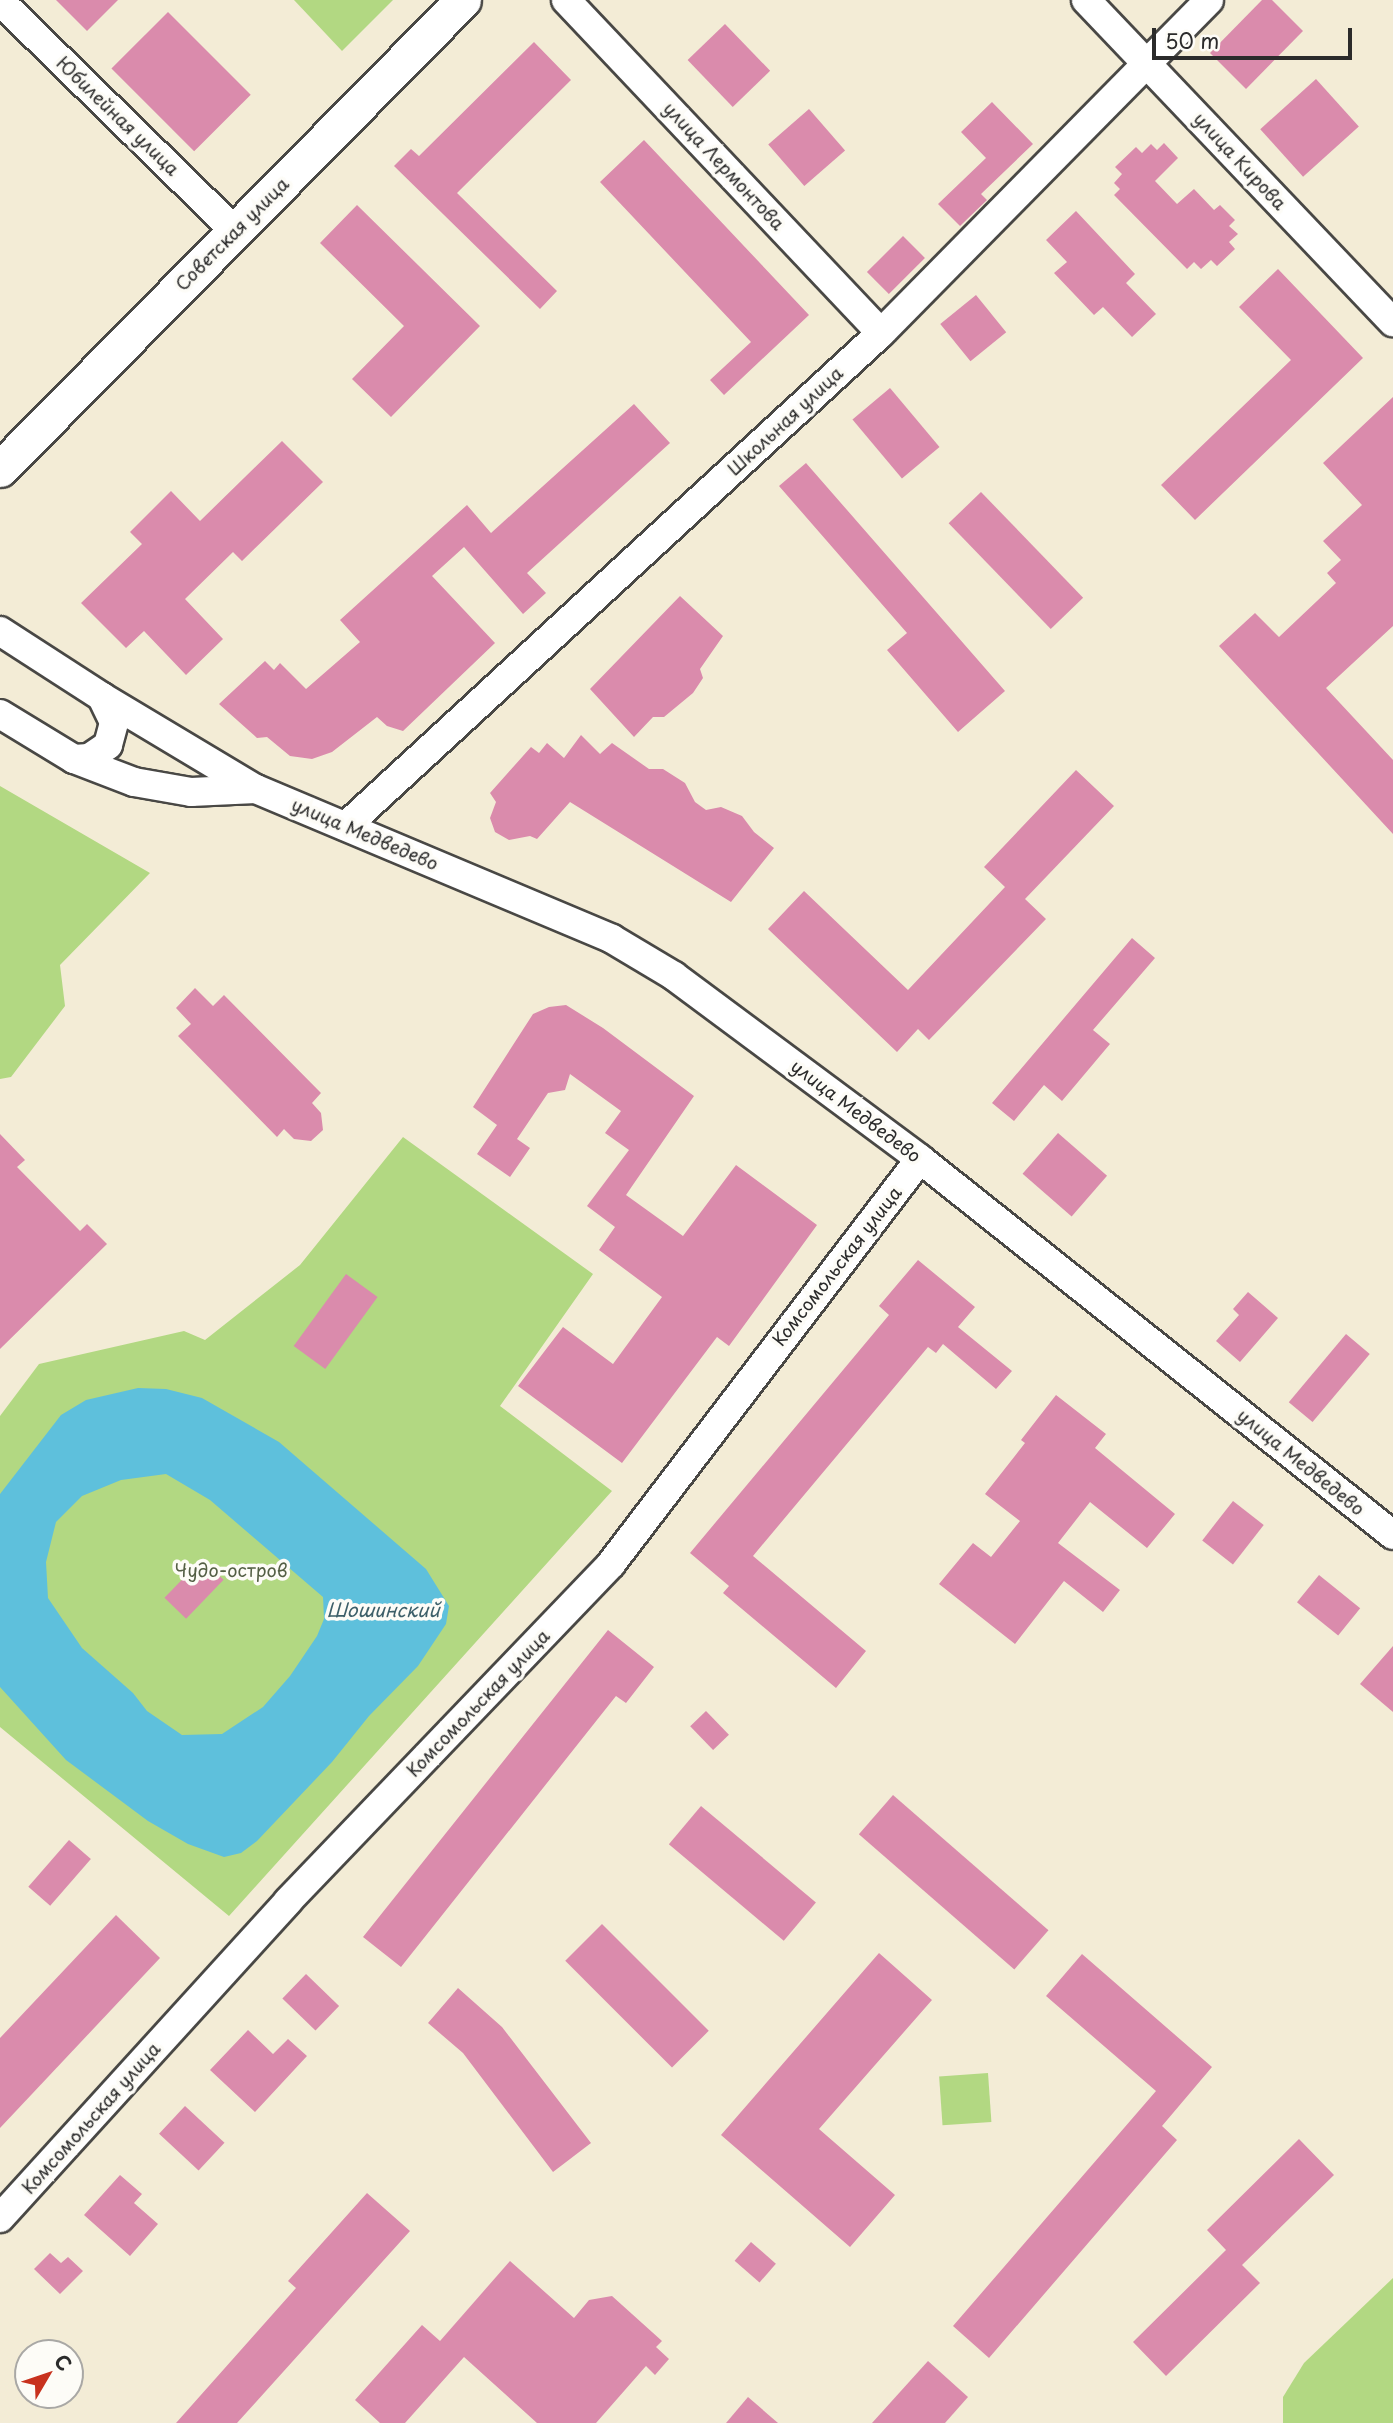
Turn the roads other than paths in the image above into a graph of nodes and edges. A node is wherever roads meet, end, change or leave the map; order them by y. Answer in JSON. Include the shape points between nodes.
{"nodes":[{"id":1,"x":463,"y":0,"type":"edge"},
{"id":2,"x":566,"y":0,"type":"edge"},
{"id":3,"x":1086,"y":0,"type":"edge"},
{"id":4,"x":1209,"y":0,"type":"edge"},
{"id":5,"x":0,"y":1,"type":"edge"},
{"id":6,"x":1147,"y":63,"type":"junction"},
{"id":7,"x":235,"y":231,"type":"junction"},
{"id":8,"x":1393,"y":322,"type":"edge"},
{"id":9,"x":881,"y":333,"type":"junction"},
{"id":10,"x":0,"y":469,"type":"edge"},
{"id":11,"x":0,"y":631,"type":"edge"},
{"id":12,"x":102,"y":697,"type":"junction"},
{"id":13,"x":0,"y":714,"type":"edge"},
{"id":14,"x":74,"y":759,"type":"junction"},
{"id":15,"x":256,"y":789,"type":"junction"},
{"id":16,"x":346,"y":826,"type":"junction"},
{"id":17,"x":920,"y":1159,"type":"junction"},
{"id":18,"x":1393,"y":1535,"type":"edge"},
{"id":19,"x":0,"y":2218,"type":"edge"}],
"edges":[{"from":1,"to":7,"type":"main road","name":"Советская улица"},
{"from":2,"to":9,"type":"street","name":"улица Лермонтова"},
{"from":3,"to":6,"type":"street","name":"улица Кирова"},
{"from":4,"to":6,"type":"street","name":"Школьная улица"},
{"from":5,"to":7,"type":"street","name":"Юбилейная улица"},
{"from":6,"to":8,"type":"street","name":"улица Кирова"},
{"from":6,"to":9,"type":"street","name":"Школьная улица"},
{"from":7,"to":10,"type":"main road","name":"Советская улица"},
{"from":9,"to":16,"type":"street","name":"Школьная улица"},
{"from":11,"to":12,"type":"street","name":"улица Медведево"},
{"from":12,"to":14,"type":"street","via":[[114,722],[108,745],[89,758]]},
{"from":12,"to":15,"type":"street","name":"улица Медведево"},
{"from":13,"to":14,"type":"street","name":"улица Медведево"},
{"from":14,"to":15,"type":"street","name":"улица Медведево","via":[[163,789]]},
{"from":15,"to":16,"type":"street","name":"улица Медведево"},
{"from":16,"to":17,"type":"street","name":"улица Медведево","via":[[612,939],[674,976]]},
{"from":17,"to":18,"type":"street","name":"улица Медведево"},
{"from":17,"to":19,"type":"street","name":"Комсомольская улица","via":[[611,1564],[288,1901]]}]}
